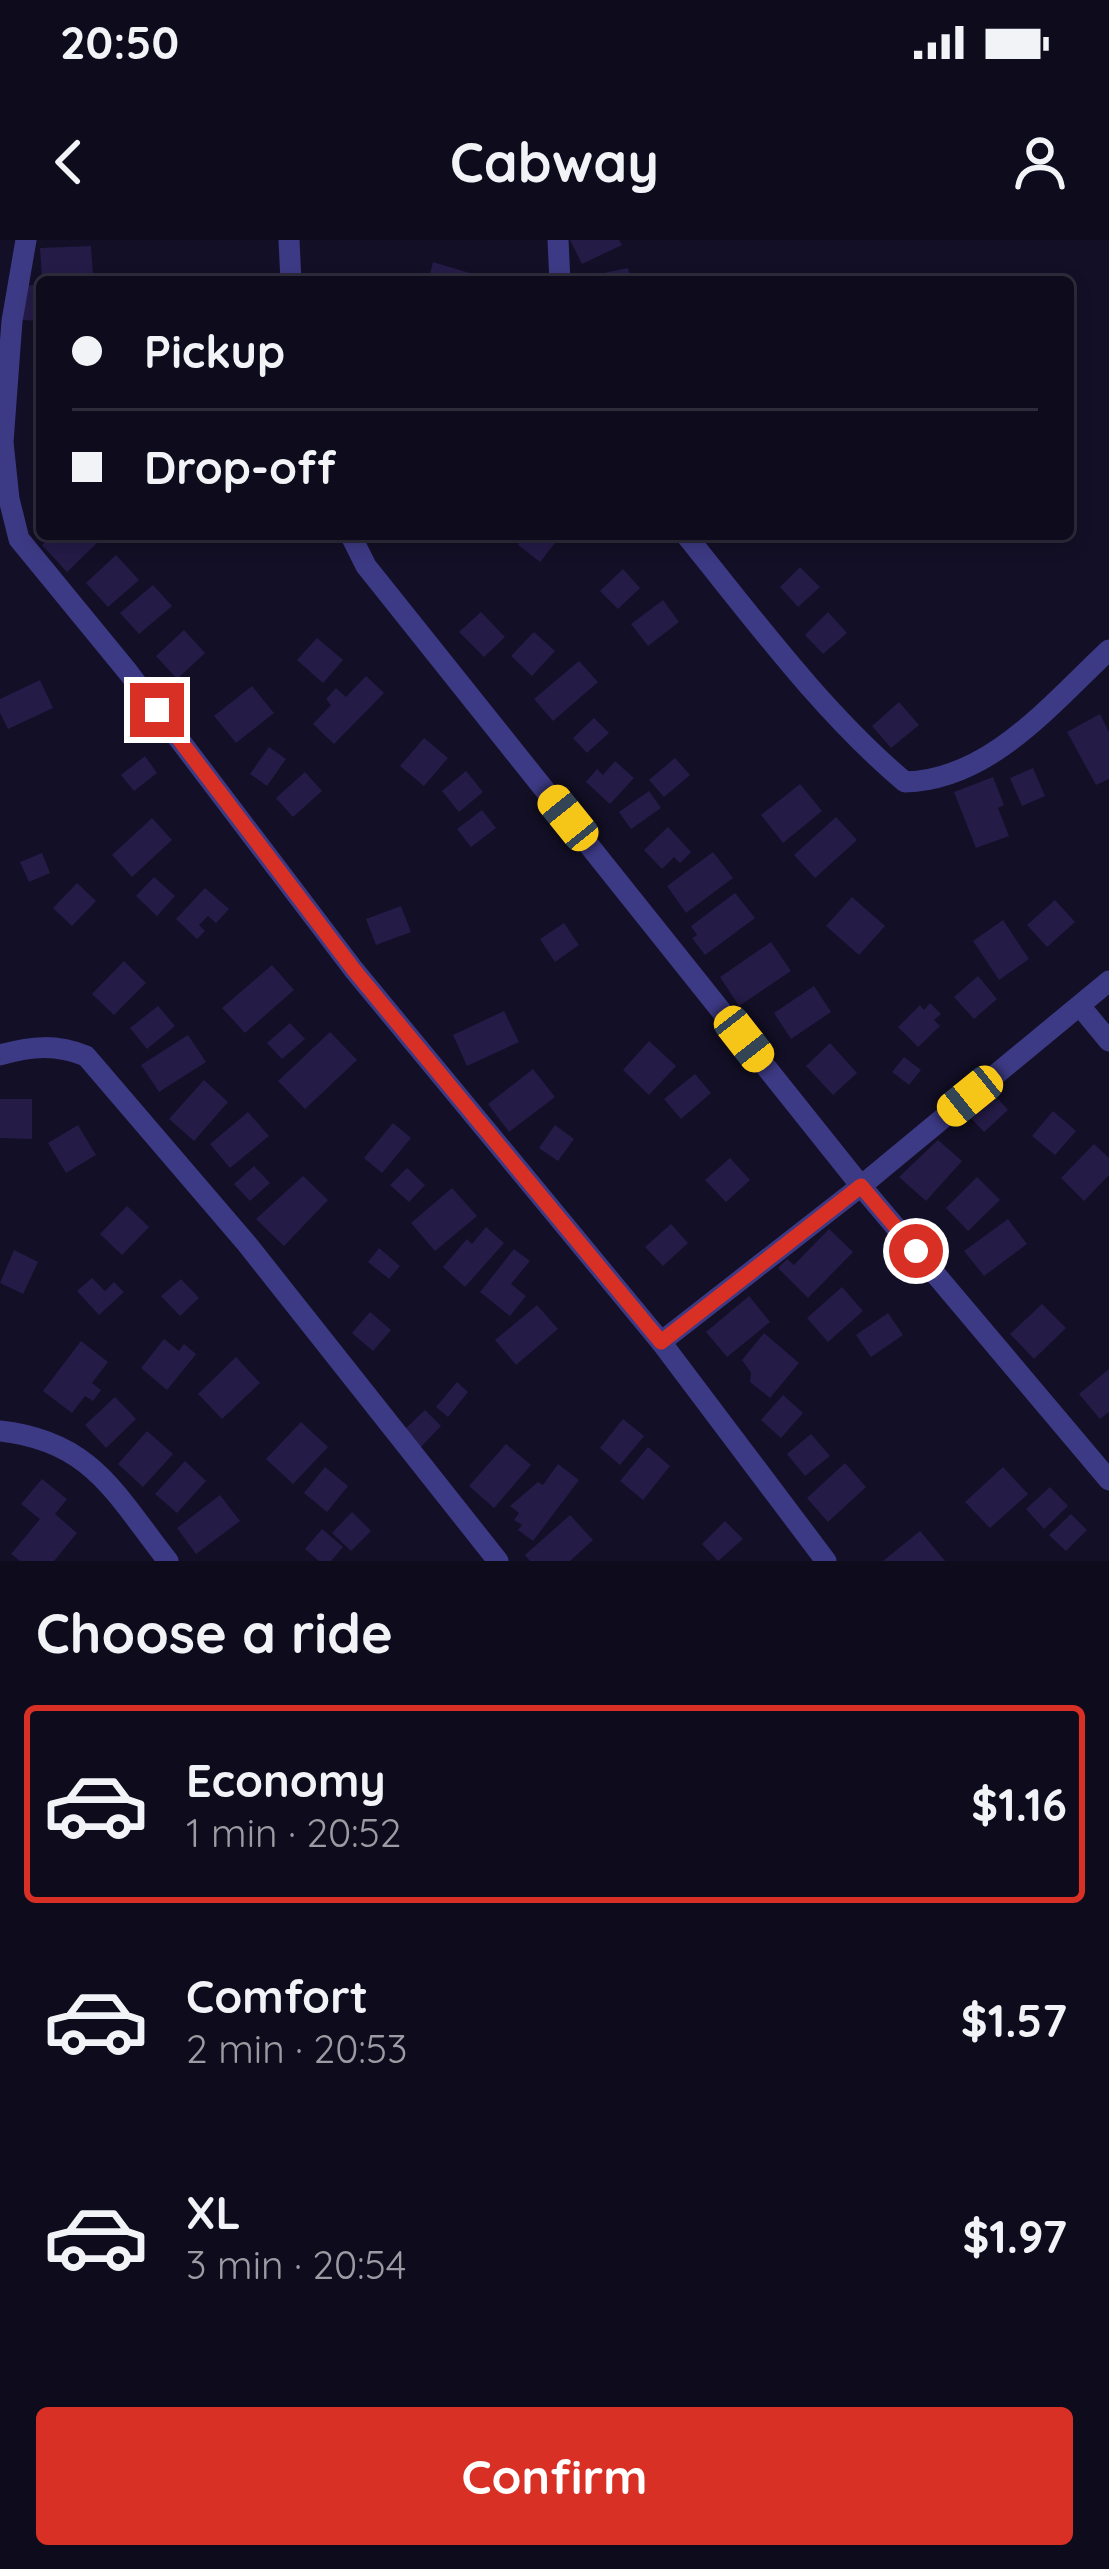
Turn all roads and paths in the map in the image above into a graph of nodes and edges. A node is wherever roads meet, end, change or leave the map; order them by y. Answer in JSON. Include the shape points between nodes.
{"nodes":[{"id":1,"x":26,"y":240,"type":"edge"},
{"id":2,"x":289,"y":240,"type":"edge"},
{"id":3,"x":559,"y":240,"type":"edge"},
{"id":4,"x":291,"y":276,"type":"edge"},
{"id":5,"x":560,"y":276,"type":"edge"},
{"id":6,"x":353,"y":540,"type":"edge"},
{"id":7,"x":690,"y":540,"type":"edge"},
{"id":8,"x":9,"y":541,"type":"edge"},
{"id":9,"x":1109,"y":650,"type":"edge"},
{"id":10,"x":1109,"y":981,"type":"edge"},
{"id":11,"x":1080,"y":1006,"type":"junction"},
{"id":12,"x":1109,"y":1041,"type":"edge"},
{"id":13,"x":0,"y":1055,"type":"edge"},
{"id":14,"x":861,"y":1186,"type":"junction"},
{"id":15,"x":661,"y":1342,"type":"junction"},
{"id":16,"x":0,"y":1431,"type":"edge"},
{"id":17,"x":1109,"y":1480,"type":"edge"},
{"id":18,"x":168,"y":1561,"type":"edge"},
{"id":19,"x":498,"y":1561,"type":"edge"},
{"id":20,"x":826,"y":1561,"type":"edge"}],
"edges":[{"from":1,"to":8,"type":"street","via":[[3,442]]},
{"from":2,"to":4,"type":"street"},
{"from":3,"to":5,"type":"street"},
{"from":6,"to":14,"type":"street"},
{"from":7,"to":9,"type":"street","via":[[905,782],[934,781],[1004,747]]},
{"from":8,"to":15,"type":"street","via":[[128,673],[354,970]]},
{"from":10,"to":11,"type":"street"},
{"from":11,"to":12,"type":"street"},
{"from":11,"to":14,"type":"street"},
{"from":13,"to":19,"type":"street","via":[[61,1046],[86,1056]]},
{"from":14,"to":15,"type":"street"},
{"from":14,"to":17,"type":"street"},
{"from":15,"to":20,"type":"street"},
{"from":16,"to":18,"type":"street","via":[[67,1447],[95,1468]]}]}
